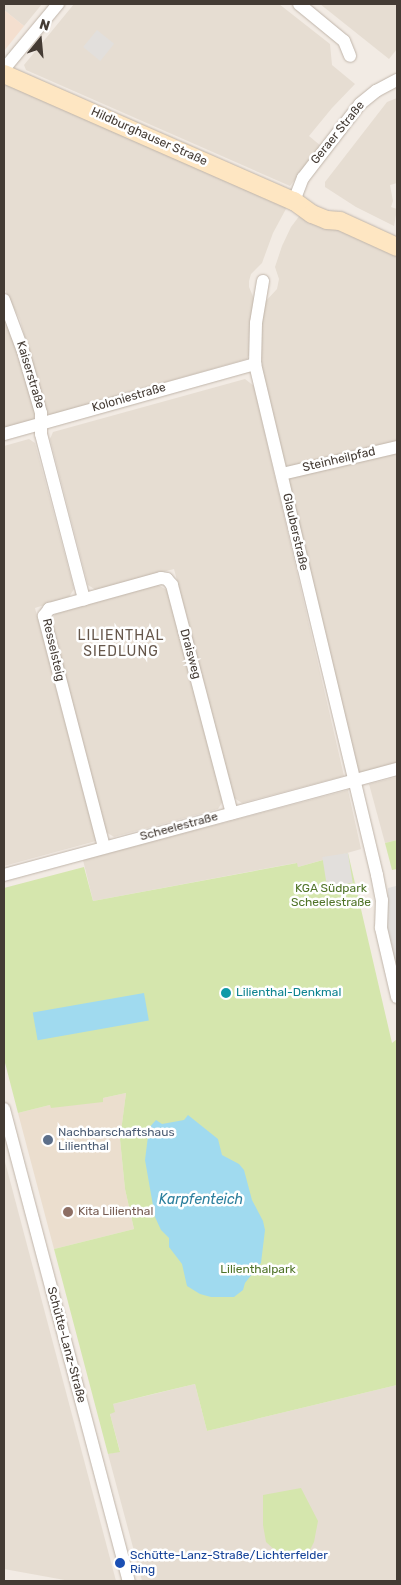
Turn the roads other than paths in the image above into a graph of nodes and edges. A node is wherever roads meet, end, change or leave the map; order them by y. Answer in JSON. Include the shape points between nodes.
{"nodes":[{"id":1,"x":58,"y":4,"type":"edge"},
{"id":2,"x":299,"y":4,"type":"edge"},
{"id":3,"x":350,"y":56,"type":"dead end"},
{"id":4,"x":4,"y":69,"type":"edge"},
{"id":5,"x":4,"y":74,"type":"edge"},
{"id":6,"x":397,"y":80,"type":"edge"},
{"id":7,"x":294,"y":200,"type":"junction"},
{"id":8,"x":397,"y":247,"type":"edge"},
{"id":9,"x":264,"y":281,"type":"dead end"},
{"id":10,"x":4,"y":300,"type":"edge"},
{"id":11,"x":255,"y":364,"type":"junction"},
{"id":12,"x":42,"y":423,"type":"junction"},
{"id":13,"x":4,"y":434,"type":"edge"},
{"id":14,"x":397,"y":447,"type":"edge"},
{"id":15,"x":282,"y":474,"type":"junction"},
{"id":16,"x":84,"y":600,"type":"junction"},
{"id":17,"x":397,"y":769,"type":"edge"},
{"id":18,"x":354,"y":780,"type":"junction"},
{"id":19,"x":232,"y":813,"type":"junction"},
{"id":20,"x":104,"y":847,"type":"junction"},
{"id":21,"x":4,"y":875,"type":"edge"},
{"id":22,"x":397,"y":997,"type":"edge"},
{"id":23,"x":4,"y":1109,"type":"edge"},
{"id":24,"x":129,"y":1581,"type":"edge"}],
"edges":[{"from":1,"to":4,"type":"street"},
{"from":2,"to":3,"type":"street","via":[[344,41]]},
{"from":5,"to":7,"type":"main road","name":"Hildburghauser Straße"},
{"from":6,"to":7,"type":"street","name":"Geraer Straße","via":[[360,104],[303,178]]},
{"from":7,"to":8,"type":"main road","name":"Hildburghauser Straße","via":[[312,214],[340,221]]},
{"from":9,"to":11,"type":"street","name":"Glauberstraße","via":[[256,323]]},
{"from":10,"to":12,"type":"street","name":"Kaiserstraße","via":[[23,350]]},
{"from":11,"to":12,"type":"street","name":"Koloniestraße"},
{"from":11,"to":15,"type":"street","name":"Glauberstraße"},
{"from":12,"to":13,"type":"street","name":"Koloniestraße"},
{"from":12,"to":16,"type":"street","via":[[41,434]]},
{"from":14,"to":15,"type":"street","name":"Steinheilpfad"},
{"from":15,"to":18,"type":"street","name":"Glauberstraße"},
{"from":16,"to":19,"type":"street","name":"Draisweg","via":[[161,578],[167,579],[172,586]]},
{"from":16,"to":20,"type":"street","name":"Resselsteig","via":[[49,609],[44,616]]},
{"from":17,"to":18,"type":"street","name":"Scheelestraße"},
{"from":18,"to":19,"type":"street","name":"Scheelestraße"},
{"from":18,"to":22,"type":"street","via":[[382,900],[381,928]]},
{"from":19,"to":20,"type":"street","name":"Scheelestraße"},
{"from":20,"to":21,"type":"street","name":"Scheelestraße"},
{"from":23,"to":24,"type":"street","name":"Schütte-Lanz-Straße"}]}
